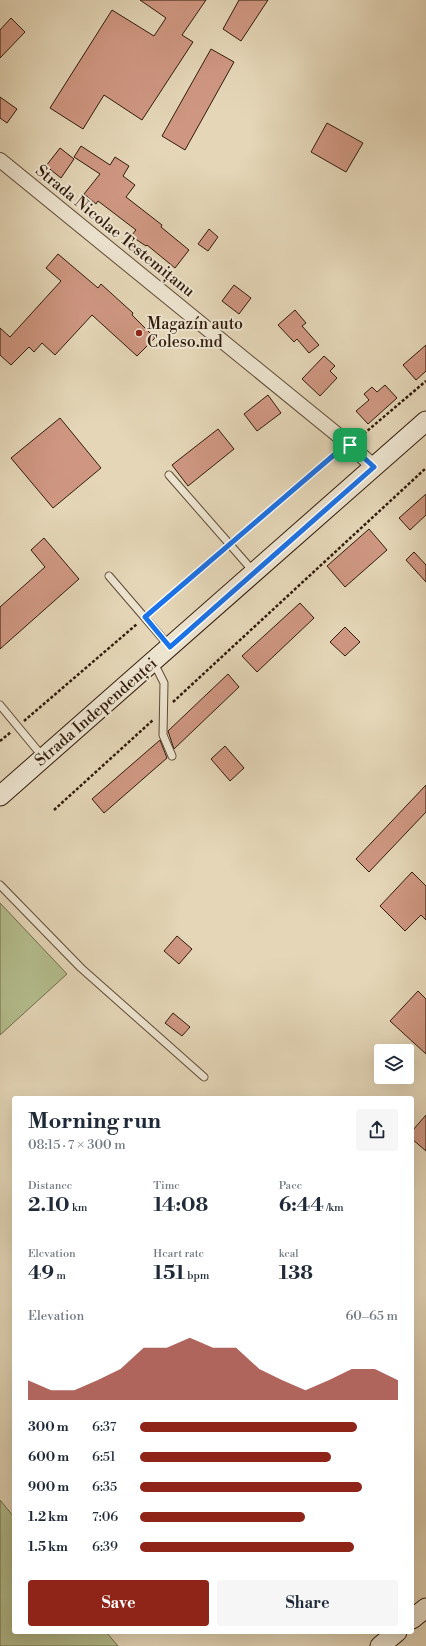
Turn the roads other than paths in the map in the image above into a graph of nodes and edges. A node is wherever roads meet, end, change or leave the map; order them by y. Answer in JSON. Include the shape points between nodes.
{"nodes":[{"id":1,"x":0,"y":160,"type":"edge"},
{"id":2,"x":426,"y":421,"type":"edge"},
{"id":3,"x":374,"y":467,"type":"junction"},
{"id":4,"x":169,"y":475,"type":"dead end"},
{"id":5,"x":254,"y":572,"type":"junction"},
{"id":6,"x":109,"y":576,"type":"dead end"},
{"id":7,"x":170,"y":647,"type":"junction"},
{"id":8,"x":153,"y":661,"type":"junction"},
{"id":9,"x":0,"y":705,"type":"edge"},
{"id":10,"x":172,"y":756,"type":"dead end"},
{"id":11,"x":44,"y":758,"type":"junction"},
{"id":12,"x":0,"y":796,"type":"edge"},
{"id":13,"x":0,"y":885,"type":"edge"},
{"id":14,"x":204,"y":1077,"type":"dead end"},
{"id":15,"x":426,"y":1608,"type":"edge"},
{"id":16,"x":414,"y":1618,"type":"edge"},
{"id":17,"x":395,"y":1634,"type":"edge"},
{"id":18,"x":380,"y":1646,"type":"edge"}],
"edges":[{"from":1,"to":3,"type":"street","name":"Strada Nicolae Testemițanu"},
{"from":2,"to":3,"type":"main road","name":"Strada Independenței"},
{"from":3,"to":5,"type":"main road","name":"Strada Independenței"},
{"from":4,"to":5,"type":"lane"},
{"from":5,"to":7,"type":"main road","name":"Strada Independenței"},
{"from":6,"to":7,"type":"lane"},
{"from":7,"to":8,"type":"main road","name":"Strada Independenței"},
{"from":8,"to":10,"type":"lane","via":[[164,683],[163,735]]},
{"from":8,"to":11,"type":"main road","name":"Strada Independenței"},
{"from":9,"to":11,"type":"lane"},
{"from":11,"to":12,"type":"main road","name":"Strada Independenței"},
{"from":13,"to":14,"type":"lane","via":[[81,968]]},
{"from":15,"to":16,"type":"main road"},
{"from":17,"to":18,"type":"main road"}]}
